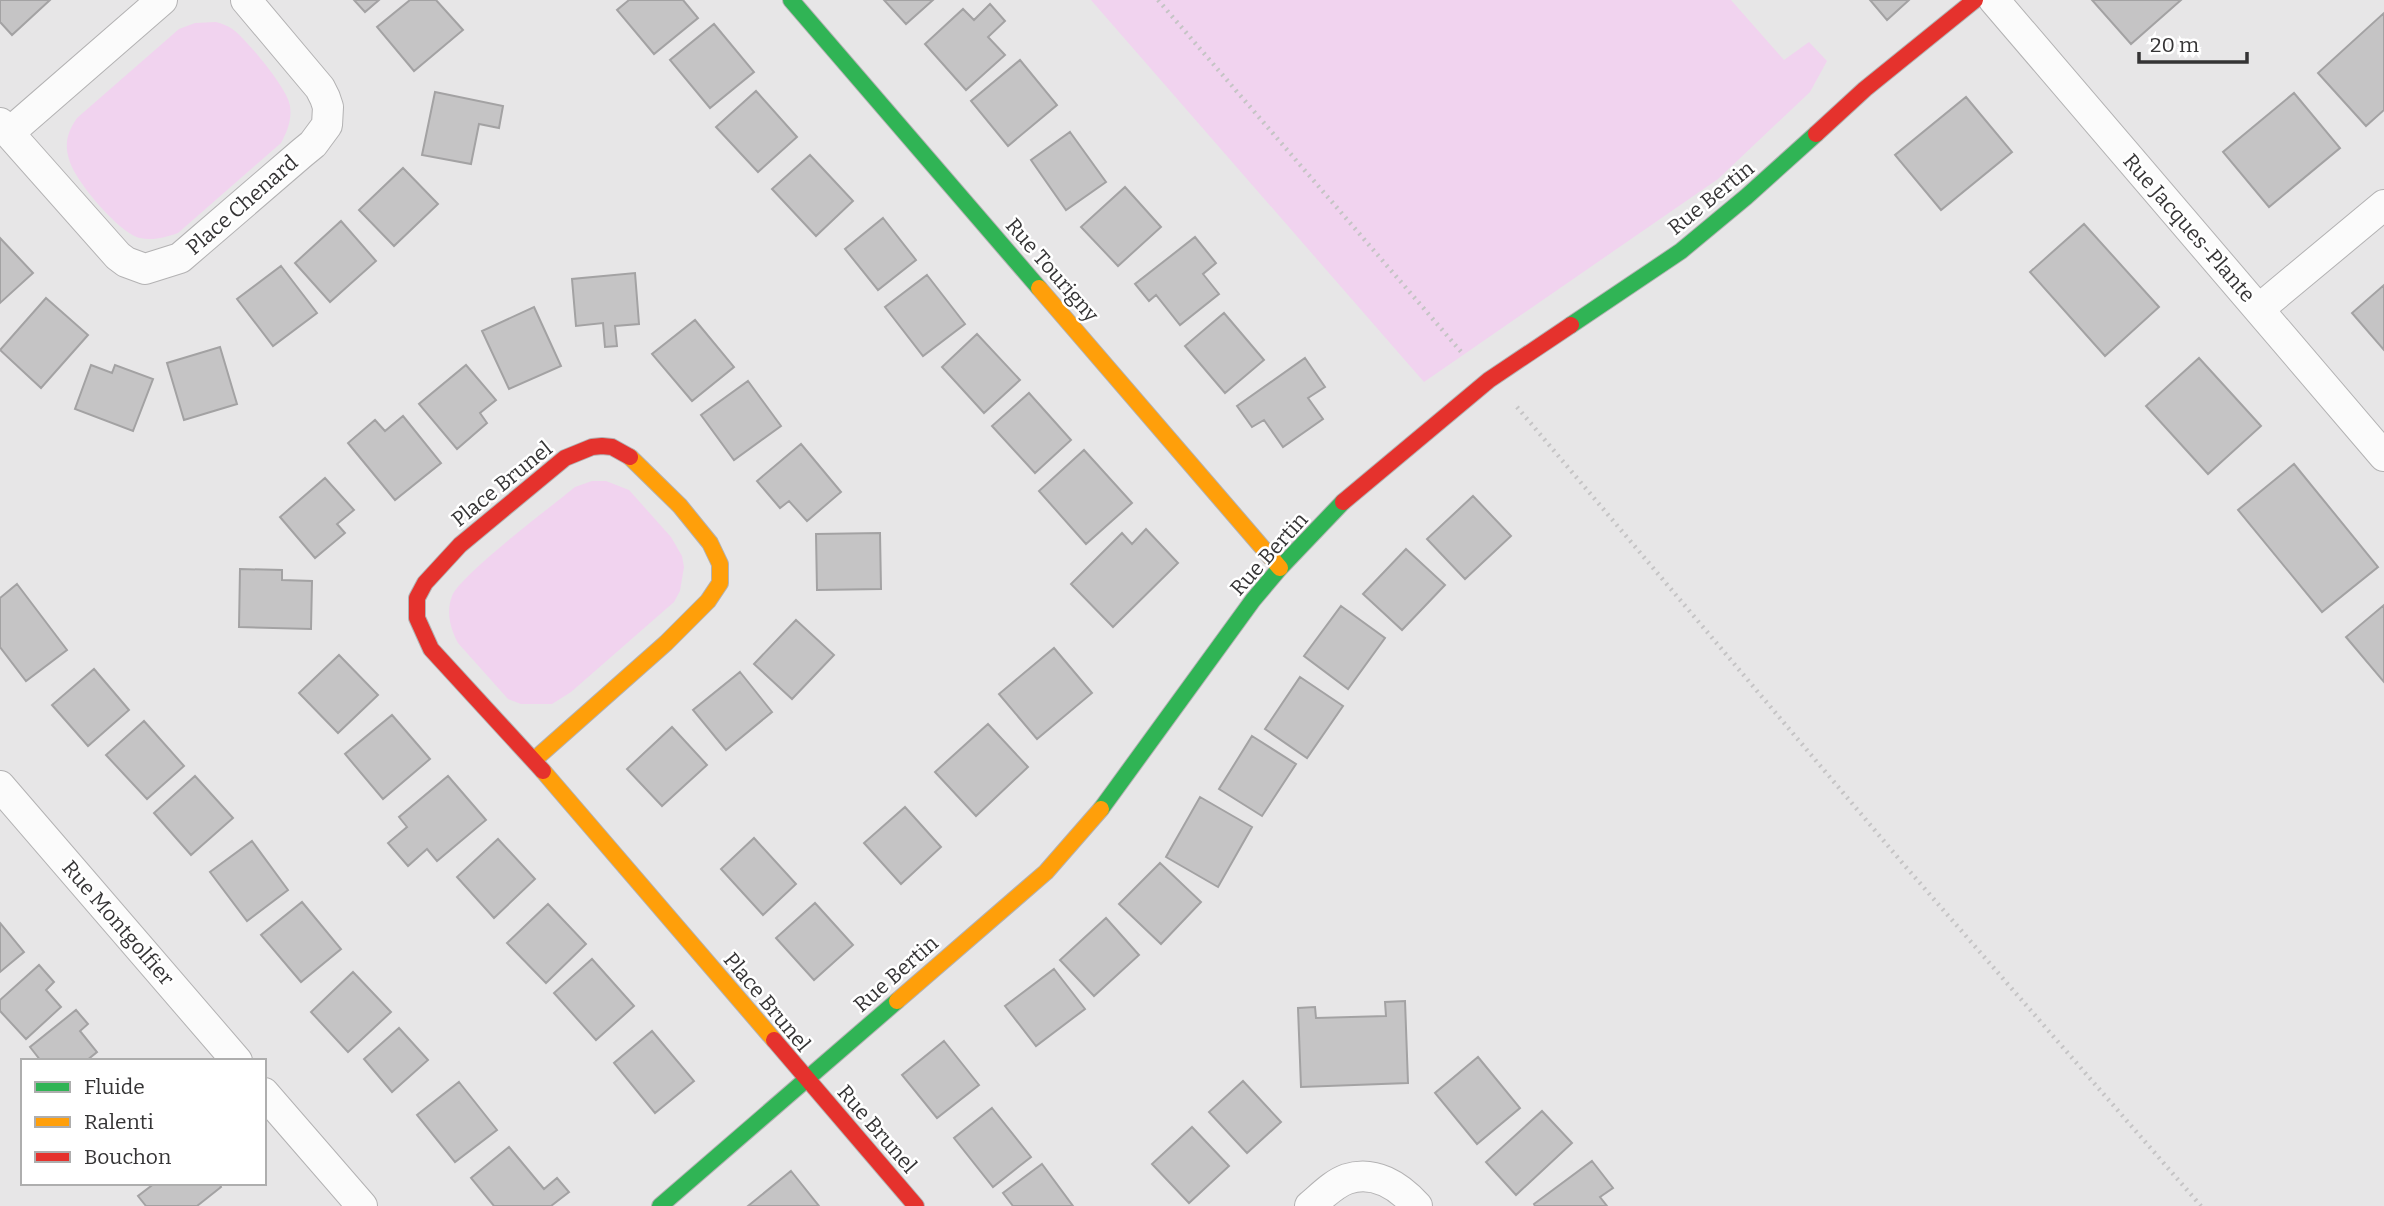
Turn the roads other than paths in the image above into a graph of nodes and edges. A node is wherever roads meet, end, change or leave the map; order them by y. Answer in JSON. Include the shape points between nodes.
{"nodes":[{"id":1,"x":162,"y":0,"type":"edge"},
{"id":2,"x":246,"y":0,"type":"edge"},
{"id":3,"x":791,"y":0,"type":"edge"},
{"id":4,"x":1975,"y":0,"type":"edge"},
{"id":5,"x":1994,"y":0,"type":"edge"},
{"id":6,"x":4,"y":128,"type":"edge"},
{"id":7,"x":2384,"y":205,"type":"edge"},
{"id":8,"x":2259,"y":309,"type":"junction"},
{"id":9,"x":2384,"y":456,"type":"edge"},
{"id":10,"x":1280,"y":568,"type":"junction"},
{"id":11,"x":534,"y":760,"type":"junction"},
{"id":12,"x":0,"y":786,"type":"edge"},
{"id":13,"x":235,"y":1059,"type":"edge"},
{"id":14,"x":806,"y":1079,"type":"junction"},
{"id":15,"x":266,"y":1095,"type":"edge"},
{"id":16,"x":362,"y":1206,"type":"edge"},
{"id":17,"x":660,"y":1206,"type":"edge"},
{"id":18,"x":916,"y":1206,"type":"edge"},
{"id":19,"x":1310,"y":1206,"type":"edge"},
{"id":20,"x":1417,"y":1206,"type":"edge"}],
"edges":[{"from":1,"to":6,"type":"street","name":"Place Chenard"},
{"from":2,"to":6,"type":"street","name":"Place Chenard","via":[[320,88],[328,107],[327,125],[313,144],[180,258],[145,269],[127,262]]},
{"from":3,"to":10,"type":"street","name":"Rue Tourigny"},
{"from":4,"to":10,"type":"street","name":"Rue Bertin","via":[[1851,101],[1756,191],[1699,237],[1489,380],[1410,444],[1350,495]]},
{"from":5,"to":8,"type":"street","name":"Rue Jacques-Plante"},
{"from":7,"to":8,"type":"street"},
{"from":8,"to":9,"type":"street","name":"Rue Jacques-Plante"},
{"from":10,"to":14,"type":"street","name":"Rue Bertin","via":[[1108,801],[1046,872]]},
{"from":11,"to":11,"type":"street","name":"Place Brunel","via":[[670,639],[721,583],[720,561],[696,524],[638,463],[606,444],[585,447],[565,458],[442,561],[417,598],[421,632],[431,649]]},
{"from":11,"to":14,"type":"street","name":"Place Brunel"},
{"from":12,"to":13,"type":"street","name":"Rue Montgolfier"},
{"from":14,"to":17,"type":"street","name":"Rue Bertin"},
{"from":14,"to":18,"type":"street","name":"Rue Brunel"},
{"from":15,"to":16,"type":"street"},
{"from":19,"to":20,"type":"street","via":[[1331,1188],[1360,1177],[1400,1189]]}]}
